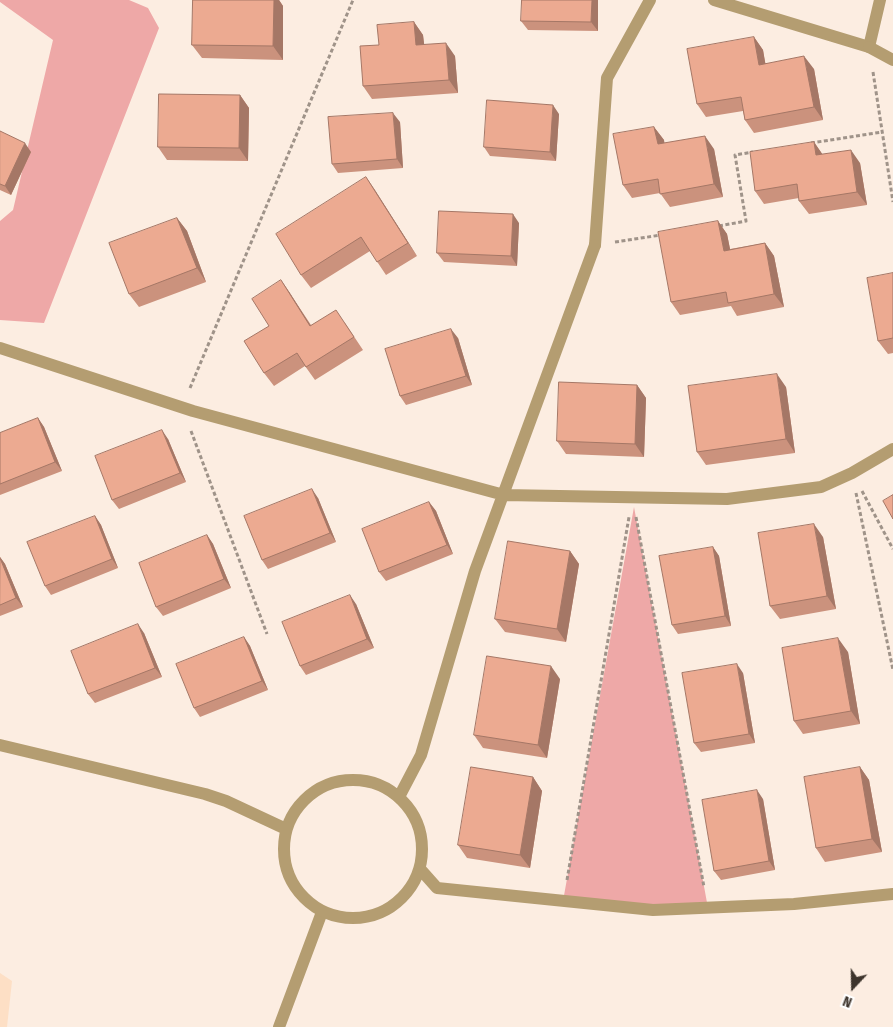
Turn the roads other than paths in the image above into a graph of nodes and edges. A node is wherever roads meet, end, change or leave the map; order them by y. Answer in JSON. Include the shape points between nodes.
{"nodes":[{"id":1,"x":650,"y":0,"type":"edge"},
{"id":2,"x":714,"y":0,"type":"edge"},
{"id":3,"x":880,"y":0,"type":"edge"},
{"id":4,"x":869,"y":47,"type":"junction"},
{"id":5,"x":893,"y":60,"type":"edge"},
{"id":6,"x":0,"y":348,"type":"edge"},
{"id":7,"x":893,"y":450,"type":"edge"},
{"id":8,"x":504,"y":495,"type":"junction"},
{"id":9,"x":0,"y":745,"type":"edge"},
{"id":10,"x":399,"y":797,"type":"junction"},
{"id":11,"x":286,"y":829,"type":"junction"},
{"id":12,"x":421,"y":870,"type":"junction"},
{"id":13,"x":893,"y":894,"type":"edge"},
{"id":14,"x":322,"y":912,"type":"junction"},
{"id":15,"x":279,"y":1027,"type":"edge"}],
"edges":[{"from":1,"to":8,"type":"street","via":[[607,78],[595,245]]},
{"from":2,"to":4,"type":"street"},
{"from":3,"to":4,"type":"street"},
{"from":4,"to":5,"type":"street"},
{"from":6,"to":8,"type":"street","via":[[182,407]]},
{"from":7,"to":8,"type":"street","via":[[821,487],[727,500]]},
{"from":8,"to":10,"type":"street","via":[[475,572],[421,755]]},
{"from":9,"to":11,"type":"street","via":[[204,794]]},
{"from":10,"to":11,"type":"street","via":[[371,782],[349,780],[328,784],[310,794],[295,810]]},
{"from":10,"to":12,"type":"street","via":[[418,822],[423,846]]},
{"from":11,"to":14,"type":"street","via":[[283,853],[289,877],[302,897]]},
{"from":12,"to":13,"type":"street","via":[[437,888],[652,910],[794,904]]},
{"from":12,"to":14,"type":"street","via":[[404,897],[392,908],[369,918],[345,919]]},
{"from":14,"to":15,"type":"street"}]}
